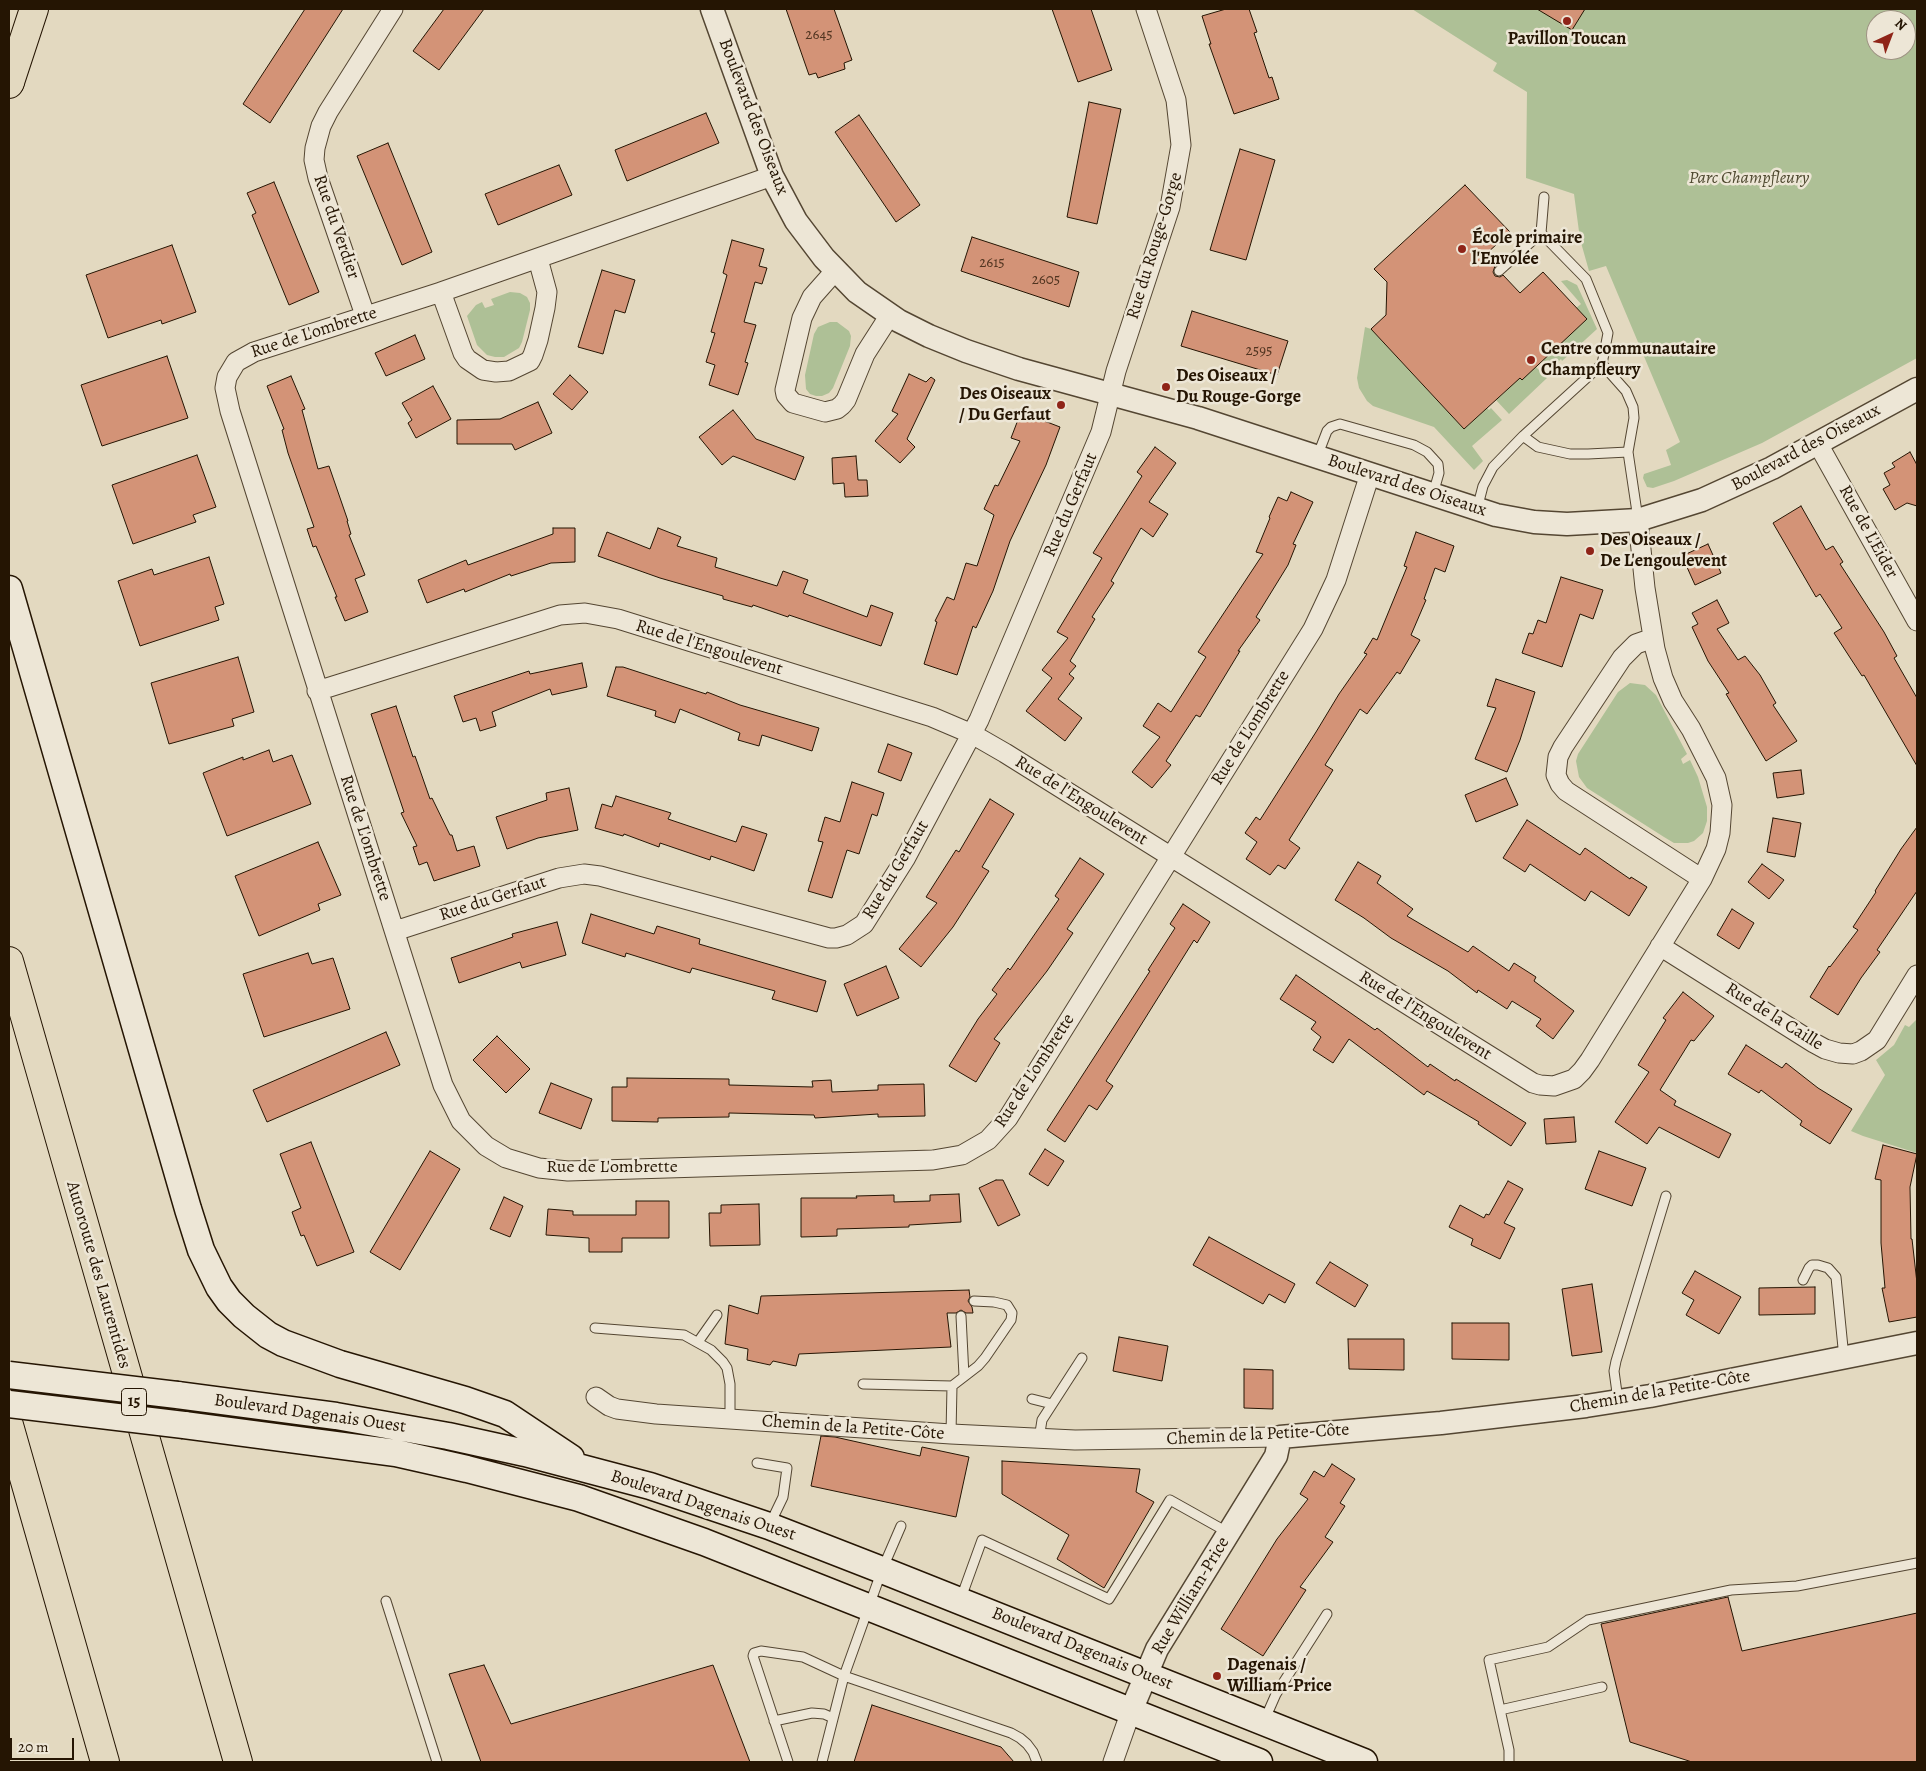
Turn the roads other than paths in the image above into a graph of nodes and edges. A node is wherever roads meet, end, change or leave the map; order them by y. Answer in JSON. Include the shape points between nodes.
{"nodes":[{"id":1,"x":34,"y":9,"type":"edge"},
{"id":2,"x":393,"y":9,"type":"edge"},
{"id":3,"x":712,"y":9,"type":"edge"},
{"id":4,"x":1146,"y":9,"type":"edge"},
{"id":5,"x":9,"y":84,"type":"edge"},
{"id":6,"x":772,"y":176,"type":"junction"},
{"id":7,"x":1544,"y":197,"type":"dead end"},
{"id":8,"x":1541,"y":233,"type":"junction"},
{"id":9,"x":538,"y":259,"type":"junction"},
{"id":10,"x":835,"y":271,"type":"junction"},
{"id":11,"x":1499,"y":271,"type":"dead end"},
{"id":12,"x":442,"y":292,"type":"junction"},
{"id":13,"x":365,"y":315,"type":"junction"},
{"id":14,"x":890,"y":315,"type":"junction"},
{"id":15,"x":1602,"y":364,"type":"junction"},
{"id":16,"x":1917,"y":389,"type":"edge"},
{"id":17,"x":1110,"y":394,"type":"junction"},
{"id":18,"x":1523,"y":436,"type":"junction"},
{"id":19,"x":1818,"y":444,"type":"junction"},
{"id":20,"x":1628,"y":452,"type":"junction"},
{"id":21,"x":1317,"y":457,"type":"junction"},
{"id":22,"x":1370,"y":474,"type":"junction"},
{"id":23,"x":1433,"y":494,"type":"junction"},
{"id":24,"x":1477,"y":509,"type":"junction"},
{"id":25,"x":1638,"y":520,"type":"junction"},
{"id":26,"x":9,"y":589,"type":"edge"},
{"id":27,"x":1917,"y":620,"type":"edge"},
{"id":28,"x":1653,"y":638,"type":"junction"},
{"id":29,"x":317,"y":691,"type":"junction"},
{"id":30,"x":972,"y":734,"type":"junction"},
{"id":31,"x":1170,"y":857,"type":"junction"},
{"id":32,"x":1702,"y":879,"type":"junction"},
{"id":33,"x":395,"y":931,"type":"junction"},
{"id":34,"x":1660,"y":946,"type":"junction"},
{"id":35,"x":9,"y":961,"type":"edge"},
{"id":36,"x":1917,"y":977,"type":"edge"},
{"id":37,"x":1666,"y":1196,"type":"dead end"},
{"id":38,"x":1802,"y":1280,"type":"dead end"},
{"id":39,"x":974,"y":1301,"type":"dead end"},
{"id":40,"x":717,"y":1315,"type":"dead end"},
{"id":41,"x":961,"y":1316,"type":"dead end"},
{"id":42,"x":594,"y":1328,"type":"dead end"},
{"id":43,"x":698,"y":1342,"type":"junction"},
{"id":44,"x":1917,"y":1344,"type":"edge"},
{"id":45,"x":1082,"y":1358,"type":"dead end"},
{"id":46,"x":1844,"y":1358,"type":"junction"},
{"id":47,"x":9,"y":1375,"type":"edge"},
{"id":48,"x":964,"y":1376,"type":"junction"},
{"id":49,"x":863,"y":1384,"type":"dead end"},
{"id":50,"x":952,"y":1386,"type":"junction"},
{"id":51,"x":596,"y":1397,"type":"dead end"},
{"id":52,"x":1032,"y":1399,"type":"dead end"},
{"id":53,"x":1618,"y":1401,"type":"junction"},
{"id":54,"x":9,"y":1404,"type":"edge"},
{"id":55,"x":1052,"y":1404,"type":"junction"},
{"id":56,"x":730,"y":1420,"type":"junction"},
{"id":57,"x":9,"y":1425,"type":"edge"},
{"id":58,"x":951,"y":1434,"type":"junction"},
{"id":59,"x":1280,"y":1437,"type":"junction"},
{"id":60,"x":1039,"y":1439,"type":"junction"},
{"id":61,"x":757,"y":1463,"type":"dead end"},
{"id":62,"x":586,"y":1468,"type":"junction"},
{"id":63,"x":769,"y":1526,"type":"junction"},
{"id":64,"x":902,"y":1526,"type":"dead end"},
{"id":65,"x":1229,"y":1533,"type":"junction"},
{"id":66,"x":1917,"y":1563,"type":"edge"},
{"id":67,"x":882,"y":1570,"type":"junction"},
{"id":68,"x":386,"y":1601,"type":"dead end"},
{"id":69,"x":960,"y":1601,"type":"junction"},
{"id":70,"x":868,"y":1607,"type":"junction"},
{"id":71,"x":1328,"y":1614,"type":"dead end"},
{"id":72,"x":1146,"y":1674,"type":"junction"},
{"id":73,"x":844,"y":1676,"type":"junction"},
{"id":74,"x":1602,"y":1687,"type":"dead end"},
{"id":75,"x":1500,"y":1710,"type":"junction"},
{"id":76,"x":1131,"y":1711,"type":"junction"},
{"id":77,"x":833,"y":1718,"type":"junction"},
{"id":78,"x":774,"y":1721,"type":"junction"},
{"id":79,"x":1263,"y":1722,"type":"junction"},
{"id":80,"x":105,"y":1762,"type":"edge"},
{"id":81,"x":238,"y":1762,"type":"edge"},
{"id":82,"x":437,"y":1762,"type":"edge"},
{"id":83,"x":788,"y":1762,"type":"edge"},
{"id":84,"x":822,"y":1762,"type":"edge"},
{"id":85,"x":1037,"y":1762,"type":"edge"},
{"id":86,"x":1113,"y":1762,"type":"edge"},
{"id":87,"x":1259,"y":1762,"type":"edge"},
{"id":88,"x":1364,"y":1762,"type":"edge"},
{"id":89,"x":1509,"y":1762,"type":"edge"}],
"edges":[{"from":1,"to":5,"type":"main road"},
{"from":2,"to":13,"type":"street","name":"Rue du Verdier","via":[[328,112],[315,148],[318,178]]},
{"from":3,"to":6,"type":"street","name":"Boulevard des Oiseaux"},
{"from":4,"to":17,"type":"street","name":"Rue du Rouge-Gorge","via":[[1176,100],[1181,145],[1170,207]]},
{"from":6,"to":9,"type":"street","name":"Rue de L'ombrette"},
{"from":6,"to":10,"type":"street","name":"Boulevard des Oiseaux","via":[[787,207]]},
{"from":7,"to":8,"type":"lane"},
{"from":8,"to":11,"type":"lane"},
{"from":8,"to":15,"type":"lane","via":[[1586,279],[1608,333]]},
{"from":9,"to":12,"type":"street","name":"Rue de L'ombrette"},
{"from":9,"to":12,"type":"street","via":[[547,299],[538,340],[530,361],[508,371],[483,370],[463,354]]},
{"from":10,"to":14,"type":"street","name":"Boulevard des Oiseaux","via":[[857,292]]},
{"from":10,"to":14,"type":"street","via":[[812,297],[802,318],[785,390],[793,403],[825,412],[842,405],[862,361]]},
{"from":12,"to":13,"type":"street","name":"Rue de L'ombrette"},
{"from":13,"to":29,"type":"street","name":"Rue de L'ombrette","via":[[246,356],[232,366],[226,382],[230,411]]},
{"from":14,"to":17,"type":"street","name":"Boulevard des Oiseaux","via":[[966,351]]},
{"from":15,"to":18,"type":"lane"},
{"from":15,"to":20,"type":"lane","via":[[1626,391],[1633,407]]},
{"from":16,"to":19,"type":"street","name":"Boulevard des Oiseaux"},
{"from":17,"to":21,"type":"street","name":"Boulevard des Oiseaux"},
{"from":17,"to":30,"type":"street","name":"Rue du Gerfaut","via":[[1096,447]]},
{"from":18,"to":20,"type":"lane","via":[[1538,447],[1570,454]]},
{"from":18,"to":24,"type":"lane","via":[[1492,467]]},
{"from":19,"to":25,"type":"street","name":"Boulevard des Oiseaux","via":[[1713,495]]},
{"from":19,"to":27,"type":"street","name":"Rue de L'Eider"},
{"from":20,"to":25,"type":"lane"},
{"from":21,"to":22,"type":"street","name":"Boulevard des Oiseaux"},
{"from":21,"to":23,"type":"lane","via":[[1327,431],[1340,424],[1414,445],[1427,452],[1438,464]]},
{"from":22,"to":23,"type":"street","name":"Boulevard des Oiseaux"},
{"from":22,"to":31,"type":"street","name":"Rue de L'ombrette","via":[[1336,580],[1313,629]]},
{"from":23,"to":24,"type":"street","name":"Boulevard des Oiseaux"},
{"from":24,"to":25,"type":"street","name":"Boulevard des Oiseaux","via":[[1508,518],[1550,524]]},
{"from":25,"to":28,"type":"street","name":"Rue de l'Engoulevent"},
{"from":26,"to":62,"type":"main road","via":[[188,1209],[201,1250],[219,1287],[244,1316],[283,1343],[504,1414]]},
{"from":28,"to":32,"type":"street","name":"Rue de l'Engoulevent","via":[[1667,689],[1709,762],[1719,791],[1720,834]]},
{"from":28,"to":32,"type":"street","via":[[1636,644],[1622,658],[1563,748],[1558,757],[1556,776],[1570,794]]},
{"from":29,"to":30,"type":"street","name":"Rue de l'Engoulevent","via":[[541,620],[585,613],[618,619],[932,717]]},
{"from":29,"to":33,"type":"street","name":"Rue de L'ombrette"},
{"from":30,"to":31,"type":"street","name":"Rue de l'Engoulevent"},
{"from":30,"to":33,"type":"street","name":"Rue du Gerfaut","via":[[875,908],[861,927],[842,937],[820,935],[584,874],[559,878]]},
{"from":31,"to":33,"type":"street","name":"Rue de L'ombrette","via":[[1002,1126],[972,1150],[933,1160],[568,1171],[510,1160],[476,1138],[461,1122],[449,1099]]},
{"from":31,"to":34,"type":"street","name":"Rue de l'Engoulevent","via":[[1540,1085],[1561,1085],[1582,1071]]},
{"from":32,"to":34,"type":"street","name":"Rue de l'Engoulevent"},
{"from":34,"to":36,"type":"street","name":"Rue de la Caille","via":[[1814,1043],[1839,1053],[1853,1054],[1877,1040]]},
{"from":35,"to":81,"type":"main road","name":"Autoroute des Laurentides","number":"15"},
{"from":37,"to":53,"type":"lane","via":[[1616,1361]]},
{"from":38,"to":46,"type":"lane","via":[[1812,1265],[1828,1268],[1836,1277]]},
{"from":39,"to":48,"type":"lane","via":[[1007,1305],[1012,1313],[1011,1320],[985,1358]]},
{"from":40,"to":43,"type":"lane"},
{"from":41,"to":48,"type":"lane"},
{"from":42,"to":43,"type":"lane","via":[[684,1335]]},
{"from":43,"to":56,"type":"lane","via":[[717,1355],[727,1368]]},
{"from":44,"to":46,"type":"street","name":"Chemin de la Petite-Côte"},
{"from":45,"to":55,"type":"lane"},
{"from":46,"to":53,"type":"street","name":"Chemin de la Petite-Côte"},
{"from":47,"to":62,"type":"main road","name":"Boulevard Dagenais Ouest","bridge":true,"via":[[336,1416],[448,1436]]},
{"from":48,"to":50,"type":"lane"},
{"from":49,"to":50,"type":"lane"},
{"from":50,"to":58,"type":"lane"},
{"from":51,"to":56,"type":"street","name":"Chemin de la Petite-Côte","via":[[609,1406],[628,1411]]},
{"from":52,"to":55,"type":"lane"},
{"from":53,"to":59,"type":"street","name":"Chemin de la Petite-Côte","via":[[1461,1421]]},
{"from":54,"to":70,"type":"main road","name":"Boulevard Dagenais Ouest","bridge":true,"via":[[396,1454],[544,1488],[695,1538]]},
{"from":55,"to":60,"type":"lane","via":[[1042,1420]]},
{"from":56,"to":58,"type":"street","name":"Chemin de la Petite-Côte"},
{"from":57,"to":80,"type":"main road"},
{"from":58,"to":60,"type":"street","name":"Chemin de la Petite-Côte"},
{"from":59,"to":60,"type":"street","name":"Chemin de la Petite-Côte"},
{"from":59,"to":65,"type":"street","name":"Rue William-Price","via":[[1276,1456]]},
{"from":61,"to":63,"type":"lane","via":[[787,1468],[783,1497]]},
{"from":62,"to":63,"type":"main road","name":"Boulevard Dagenais Ouest"},
{"from":63,"to":67,"type":"main road","name":"Boulevard Dagenais Ouest"},
{"from":64,"to":67,"type":"lane"},
{"from":65,"to":69,"type":"lane","via":[[1170,1500],[1109,1599],[982,1540]]},
{"from":65,"to":72,"type":"street","name":"Rue William-Price","via":[[1161,1642]]},
{"from":66,"to":75,"type":"lane","via":[[1797,1586],[1731,1590],[1588,1620],[1548,1647],[1489,1660]]},
{"from":67,"to":69,"type":"main road","name":"Boulevard Dagenais Ouest"},
{"from":67,"to":70,"type":"lane"},
{"from":68,"to":82,"type":"lane"},
{"from":69,"to":72,"type":"main road","name":"Boulevard Dagenais Ouest"},
{"from":70,"to":73,"type":"lane"},
{"from":70,"to":76,"type":"main road","name":"Boulevard Dagenais Ouest"},
{"from":71,"to":79,"type":"lane","via":[[1276,1694]]},
{"from":72,"to":76,"type":"street","name":"Rue William-Price"},
{"from":72,"to":79,"type":"main road","name":"Boulevard Dagenais Ouest"},
{"from":73,"to":77,"type":"lane"},
{"from":73,"to":78,"type":"lane","via":[[803,1658],[761,1651],[754,1653]]},
{"from":73,"to":85,"type":"lane","via":[[1015,1736],[1027,1744]]},
{"from":74,"to":75,"type":"lane"},
{"from":75,"to":89,"type":"lane"},
{"from":76,"to":86,"type":"street","name":"Rue William-Price"},
{"from":76,"to":87,"type":"main road","name":"Boulevard Dagenais Ouest"},
{"from":77,"to":78,"type":"lane","via":[[812,1714]]},
{"from":77,"to":84,"type":"lane"},
{"from":78,"to":83,"type":"lane"},
{"from":79,"to":88,"type":"main road","name":"Boulevard Dagenais Ouest"}]}
